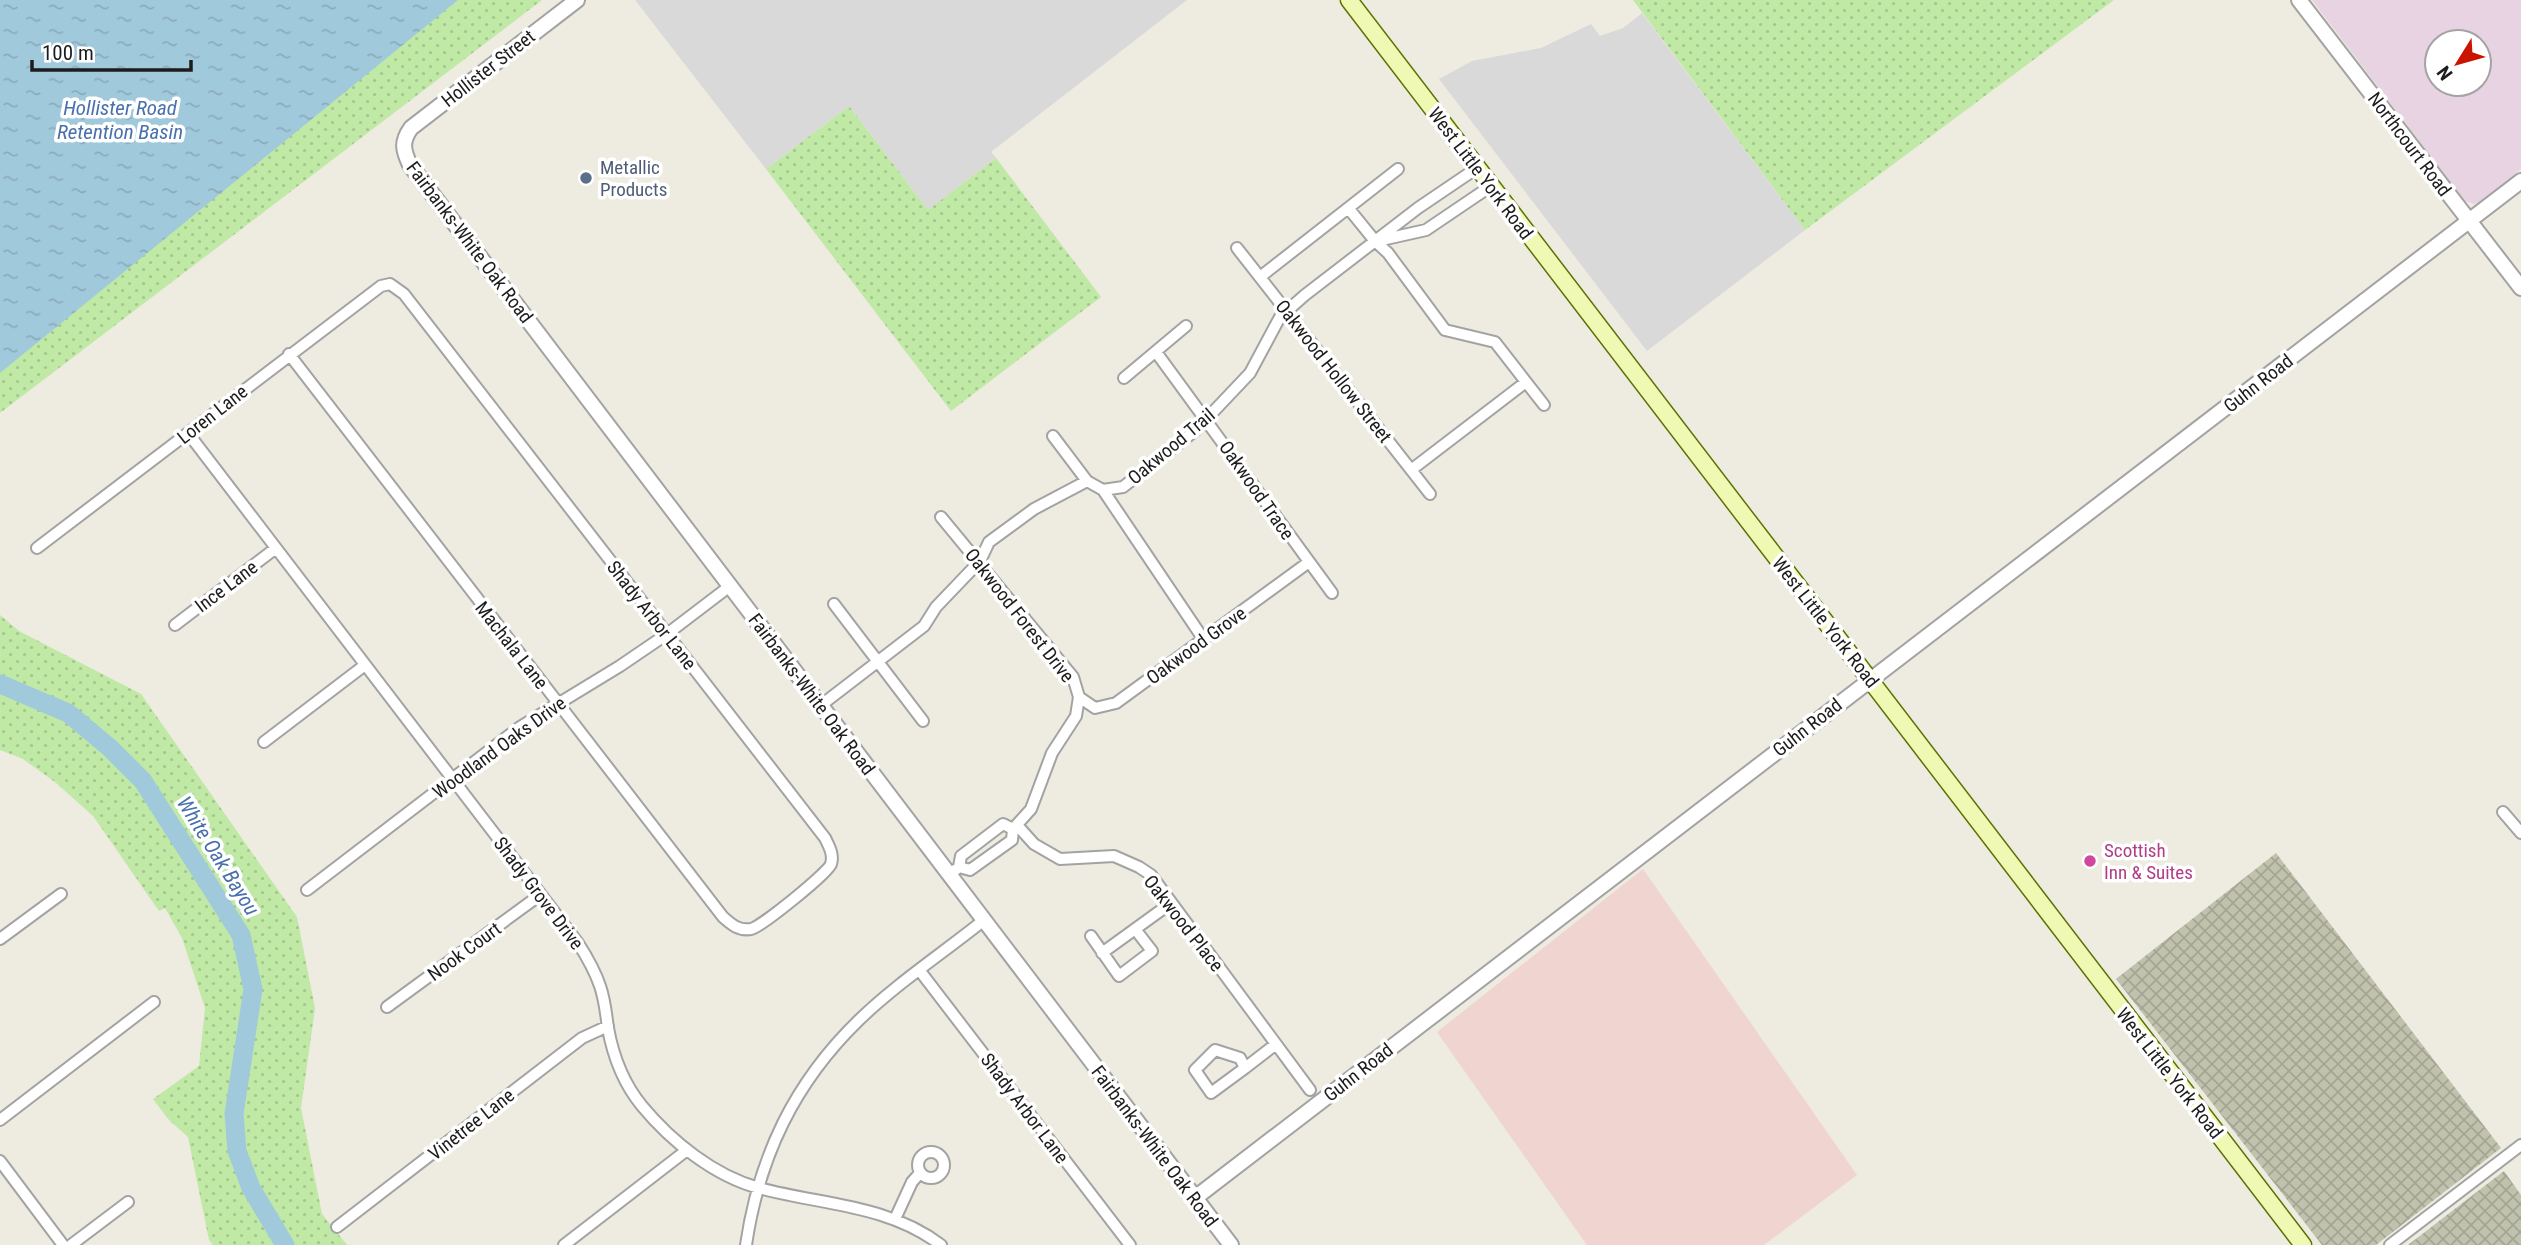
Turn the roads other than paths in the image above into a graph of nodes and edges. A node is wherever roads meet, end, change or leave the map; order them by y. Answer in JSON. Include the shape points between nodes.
{"nodes":[{"id":1,"x":577,"y":0,"type":"edge"},
{"id":2,"x":1349,"y":0,"type":"edge"},
{"id":3,"x":2300,"y":0,"type":"edge"},
{"id":4,"x":403,"y":139,"type":"joint"},
{"id":5,"x":1477,"y":168,"type":"junction"},
{"id":6,"x":1398,"y":169,"type":"dead end"},
{"id":7,"x":2521,"y":181,"type":"edge"},
{"id":8,"x":1491,"y":187,"type":"junction"},
{"id":9,"x":1349,"y":209,"type":"junction"},
{"id":10,"x":2469,"y":221,"type":"junction"},
{"id":11,"x":1375,"y":241,"type":"junction"},
{"id":12,"x":1237,"y":248,"type":"dead end"},
{"id":13,"x":1260,"y":277,"type":"junction"},
{"id":14,"x":390,"y":284,"type":"joint"},
{"id":15,"x":2521,"y":289,"type":"edge"},
{"id":16,"x":1287,"y":311,"type":"junction"},
{"id":17,"x":1185,"y":326,"type":"dead end"},
{"id":18,"x":1156,"y":352,"type":"junction"},
{"id":19,"x":289,"y":354,"type":"junction"},
{"id":20,"x":1124,"y":378,"type":"dead end"},
{"id":21,"x":1526,"y":382,"type":"junction"},
{"id":22,"x":1544,"y":405,"type":"dead end"},
{"id":23,"x":1206,"y":419,"type":"junction"},
{"id":24,"x":188,"y":433,"type":"junction"},
{"id":25,"x":1053,"y":436,"type":"dead end"},
{"id":26,"x":1411,"y":470,"type":"junction"},
{"id":27,"x":1087,"y":481,"type":"junction"},
{"id":28,"x":1103,"y":490,"type":"junction"},
{"id":29,"x":1430,"y":494,"type":"dead end"},
{"id":30,"x":942,"y":517,"type":"dead end"},
{"id":31,"x":37,"y":548,"type":"dead end"},
{"id":32,"x":276,"y":548,"type":"junction"},
{"id":33,"x":980,"y":561,"type":"junction"},
{"id":34,"x":1308,"y":562,"type":"junction"},
{"id":35,"x":730,"y":586,"type":"junction"},
{"id":36,"x":1332,"y":593,"type":"dead end"},
{"id":37,"x":834,"y":604,"type":"dead end"},
{"id":38,"x":176,"y":625,"type":"dead end"},
{"id":39,"x":667,"y":634,"type":"junction"},
{"id":40,"x":1204,"y":640,"type":"junction"},
{"id":41,"x":878,"y":662,"type":"junction"},
{"id":42,"x":365,"y":665,"type":"junction"},
{"id":43,"x":1870,"y":678,"type":"junction"},
{"id":44,"x":1079,"y":698,"type":"junction"},
{"id":45,"x":558,"y":704,"type":"junction"},
{"id":46,"x":821,"y":706,"type":"junction"},
{"id":47,"x":923,"y":721,"type":"dead end"},
{"id":48,"x":264,"y":742,"type":"dead end"},
{"id":49,"x":452,"y":779,"type":"junction"},
{"id":50,"x":2503,"y":812,"type":"dead end"},
{"id":51,"x":1015,"y":827,"type":"junction"},
{"id":52,"x":2521,"y":833,"type":"edge"},
{"id":53,"x":954,"y":870,"type":"junction"},
{"id":54,"x":307,"y":890,"type":"dead end"},
{"id":55,"x":61,"y":894,"type":"dead end"},
{"id":56,"x":540,"y":895,"type":"junction"},
{"id":57,"x":1171,"y":903,"type":"junction"},
{"id":58,"x":984,"y":920,"type":"junction"},
{"id":59,"x":741,"y":929,"type":"joint"},
{"id":60,"x":1135,"y":929,"type":"junction"},
{"id":61,"x":1091,"y":936,"type":"dead end"},
{"id":62,"x":0,"y":939,"type":"edge"},
{"id":63,"x":1102,"y":953,"type":"junction"},
{"id":64,"x":920,"y":971,"type":"junction"},
{"id":65,"x":155,"y":1002,"type":"dead end"},
{"id":66,"x":387,"y":1007,"type":"dead end"},
{"id":67,"x":608,"y":1026,"type":"junction"},
{"id":68,"x":1276,"y":1044,"type":"junction"},
{"id":69,"x":1245,"y":1068,"type":"junction"},
{"id":70,"x":1310,"y":1090,"type":"dead end"},
{"id":71,"x":0,"y":1120,"type":"edge"},
{"id":72,"x":2521,"y":1145,"type":"edge"},
{"id":73,"x":687,"y":1150,"type":"junction"},
{"id":74,"x":0,"y":1161,"type":"edge"},
{"id":75,"x":920,"y":1173,"type":"dead end"},
{"id":76,"x":756,"y":1188,"type":"junction"},
{"id":77,"x":1195,"y":1198,"type":"junction"},
{"id":78,"x":128,"y":1202,"type":"dead end"},
{"id":79,"x":895,"y":1219,"type":"junction"},
{"id":80,"x":338,"y":1227,"type":"dead end"},
{"id":81,"x":63,"y":1245,"type":"edge"},
{"id":82,"x":71,"y":1245,"type":"edge"},
{"id":83,"x":565,"y":1245,"type":"edge"},
{"id":84,"x":746,"y":1245,"type":"edge"},
{"id":85,"x":941,"y":1245,"type":"edge"},
{"id":86,"x":1130,"y":1245,"type":"edge"},
{"id":87,"x":1231,"y":1245,"type":"edge"},
{"id":88,"x":2303,"y":1245,"type":"edge"},
{"id":89,"x":2390,"y":1245,"type":"edge"}],
"edges":[{"from":1,"to":4,"type":"street","name":"Hollister Street","via":[[411,128]]},
{"from":2,"to":5,"type":"main road","name":"West Little York Road"},
{"from":3,"to":10,"type":"street","name":"Northcourt Road"},
{"from":4,"to":35,"type":"street","name":"Fairbanks-White Oak Road","via":[[410,165]]},
{"from":5,"to":8,"type":"main road","name":"West Little York Road"},
{"from":5,"to":11,"type":"street","name":"Oakwood Trail"},
{"from":6,"to":9,"type":"street"},
{"from":7,"to":10,"type":"street","name":"Guhn Road"},
{"from":8,"to":11,"type":"street","name":"Oakwood Trail","via":[[1426,230]]},
{"from":8,"to":43,"type":"main road","name":"West Little York Road"},
{"from":9,"to":11,"type":"street"},
{"from":9,"to":13,"type":"street"},
{"from":10,"to":15,"type":"street","name":"Northcourt Road"},
{"from":10,"to":43,"type":"street","name":"Guhn Road"},
{"from":11,"to":16,"type":"street","name":"Oakwood Trail"},
{"from":11,"to":21,"type":"street","via":[[1445,330],[1495,342]]},
{"from":12,"to":13,"type":"street","name":"Oakwood Hollow Street"},
{"from":13,"to":16,"type":"street","name":"Oakwood Hollow Street"},
{"from":14,"to":19,"type":"street","name":"Loren Lane","via":[[381,285]]},
{"from":14,"to":39,"type":"street","name":"Shady Arbor Lane","via":[[412,305]]},
{"from":16,"to":23,"type":"street","name":"Oakwood Trail","via":[[1250,373]]},
{"from":16,"to":26,"type":"street","name":"Oakwood Hollow Street"},
{"from":17,"to":18,"type":"street"},
{"from":18,"to":20,"type":"street"},
{"from":18,"to":23,"type":"street","name":"Oakwood Trace"},
{"from":19,"to":24,"type":"street","name":"Loren Lane"},
{"from":19,"to":45,"type":"street","name":"Machala Lane"},
{"from":21,"to":22,"type":"street"},
{"from":21,"to":26,"type":"street"},
{"from":23,"to":28,"type":"street","name":"Oakwood Trail","via":[[1124,487]]},
{"from":23,"to":34,"type":"street","name":"Oakwood Trace"},
{"from":24,"to":31,"type":"street","name":"Loren Lane"},
{"from":24,"to":32,"type":"street","name":"Shady Grove Drive"},
{"from":25,"to":27,"type":"street"},
{"from":26,"to":29,"type":"street","name":"Oakwood Hollow Street"},
{"from":27,"to":28,"type":"street"},
{"from":27,"to":33,"type":"street","via":[[1018,519],[989,542]]},
{"from":28,"to":40,"type":"street"},
{"from":30,"to":33,"type":"street","name":"Oakwood Forest Drive"},
{"from":32,"to":38,"type":"street","name":"Ince Lane"},
{"from":32,"to":42,"type":"street","name":"Shady Grove Drive"},
{"from":33,"to":41,"type":"street","via":[[924,626]]},
{"from":33,"to":44,"type":"street","name":"Oakwood Forest Drive","via":[[1073,677]]},
{"from":34,"to":36,"type":"street","name":"Oakwood Trace"},
{"from":34,"to":40,"type":"street","name":"Oakwood Grove"},
{"from":35,"to":39,"type":"street","name":"Woodland Oaks Drive"},
{"from":35,"to":46,"type":"street","name":"Fairbanks-White Oak Road"},
{"from":37,"to":41,"type":"street"},
{"from":39,"to":45,"type":"street","name":"Woodland Oaks Drive"},
{"from":39,"to":59,"type":"street","name":"Shady Arbor Lane","via":[[825,838],[832,856],[821,876],[757,927]]},
{"from":40,"to":44,"type":"street","name":"Oakwood Grove","via":[[1116,703],[1095,708]]},
{"from":41,"to":46,"type":"street"},
{"from":41,"to":47,"type":"street"},
{"from":42,"to":48,"type":"street"},
{"from":42,"to":49,"type":"street","name":"Shady Grove Drive"},
{"from":43,"to":77,"type":"street","name":"Guhn Road"},
{"from":43,"to":88,"type":"main road","name":"West Little York Road"},
{"from":44,"to":51,"type":"street","name":"Oakwood Forest Drive","via":[[1076,716],[1052,753],[1031,809]]},
{"from":45,"to":49,"type":"street","name":"Woodland Oaks Drive"},
{"from":45,"to":59,"type":"street","name":"Machala Lane","via":[[723,917]]},
{"from":46,"to":53,"type":"street","name":"Fairbanks-White Oak Road"},
{"from":49,"to":54,"type":"street","name":"Woodland Oaks Drive"},
{"from":49,"to":56,"type":"street","name":"Shady Grove Drive"},
{"from":50,"to":52,"type":"street"},
{"from":51,"to":53,"type":"street","name":"Oakwood Forest Drive","via":[[1012,839],[970,870]]},
{"from":51,"to":53,"type":"street","via":[[1003,824],[961,856]]},
{"from":51,"to":57,"type":"street","name":"Oakwood Place","via":[[1060,859],[1114,856],[1139,867],[1151,875]]},
{"from":53,"to":58,"type":"street","name":"Fairbanks-White Oak Road"},
{"from":55,"to":62,"type":"street"},
{"from":56,"to":66,"type":"street","name":"Nook Court"},
{"from":56,"to":67,"type":"street","name":"Shady Grove Drive","via":[[586,955],[601,986]]},
{"from":57,"to":60,"type":"street"},
{"from":57,"to":68,"type":"street","name":"Oakwood Place"},
{"from":58,"to":64,"type":"street"},
{"from":58,"to":77,"type":"street","name":"Fairbanks-White Oak Road"},
{"from":60,"to":63,"type":"street"},
{"from":60,"to":63,"type":"street","via":[[1152,951],[1119,976]]},
{"from":61,"to":63,"type":"street"},
{"from":64,"to":76,"type":"street","via":[[859,1020],[815,1071],[779,1131]]},
{"from":64,"to":86,"type":"street","name":"Shady Arbor Lane"},
{"from":65,"to":71,"type":"street"},
{"from":67,"to":73,"type":"street","name":"Shady Grove Drive","via":[[632,1093]]},
{"from":67,"to":80,"type":"street","name":"Vinetree Lane","via":[[582,1038]]},
{"from":68,"to":69,"type":"street"},
{"from":68,"to":70,"type":"street","name":"Oakwood Place"},
{"from":69,"to":69,"type":"street","via":[[1211,1093],[1195,1070],[1215,1050],[1240,1058]]},
{"from":72,"to":89,"type":"street"},
{"from":73,"to":76,"type":"street","name":"Shady Grove Drive"},
{"from":73,"to":83,"type":"street"},
{"from":74,"to":81,"type":"street"},
{"from":75,"to":79,"type":"street"},
{"from":76,"to":79,"type":"street","name":"Shady Grove Drive"},
{"from":76,"to":84,"type":"street"},
{"from":77,"to":87,"type":"street","name":"Fairbanks-White Oak Road"},
{"from":78,"to":82,"type":"street"},
{"from":79,"to":85,"type":"street","name":"Shady Grove Drive"}]}
